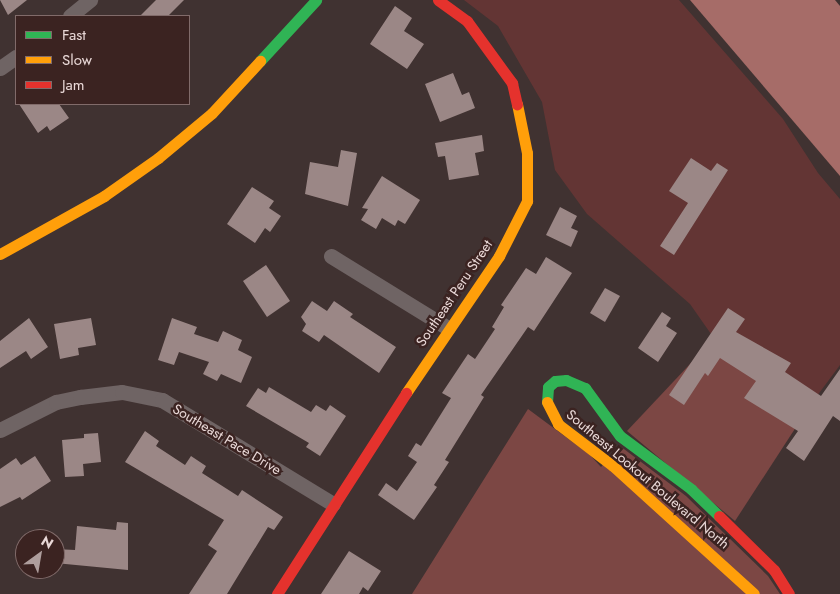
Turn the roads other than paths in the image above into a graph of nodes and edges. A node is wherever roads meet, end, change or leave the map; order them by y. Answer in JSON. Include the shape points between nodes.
{"nodes":[{"id":1,"x":90,"y":0,"type":"edge"},
{"id":2,"x":316,"y":0,"type":"edge"},
{"id":3,"x":438,"y":0,"type":"edge"},
{"id":4,"x":71,"y":15,"type":"edge"},
{"id":5,"x":15,"y":58,"type":"edge"},
{"id":6,"x":0,"y":68,"type":"edge"},
{"id":7,"x":0,"y":254,"type":"edge"},
{"id":8,"x":331,"y":256,"type":"dead end"},
{"id":9,"x":448,"y":328,"type":"junction"},
{"id":10,"x":0,"y":430,"type":"edge"},
{"id":11,"x":620,"y":436,"type":"junction"},
{"id":12,"x":601,"y":456,"type":"junction"},
{"id":13,"x":334,"y":504,"type":"junction"},
{"id":14,"x":277,"y":594,"type":"edge"},
{"id":15,"x":754,"y":594,"type":"edge"},
{"id":16,"x":790,"y":594,"type":"edge"}],
"edges":[{"from":1,"to":4,"type":"street"},
{"from":2,"to":7,"type":"street","via":[[212,113],[158,158],[104,196]]},
{"from":3,"to":9,"type":"street","name":"Southeast Peru Street","via":[[467,22],[512,83],[527,153],[527,201],[499,256]]},
{"from":5,"to":6,"type":"street"},
{"from":8,"to":9,"type":"street"},
{"from":9,"to":13,"type":"street","name":"Southeast Peru Street"},
{"from":10,"to":13,"type":"street","name":"Southeast Pace Drive","via":[[56,402],[72,398],[122,392],[162,400]]},
{"from":11,"to":12,"type":"street"},
{"from":11,"to":12,"type":"street","name":"Southeast Lookout Boulevard North","via":[[586,388],[566,380],[555,381],[548,387],[547,403],[558,424]]},
{"from":11,"to":16,"type":"street","via":[[691,489],[774,570]]},
{"from":12,"to":15,"type":"street","name":"Southeast Lookout Boulevard North","via":[[720,559]]},
{"from":13,"to":14,"type":"street","name":"Southeast Peru Street"}]}
